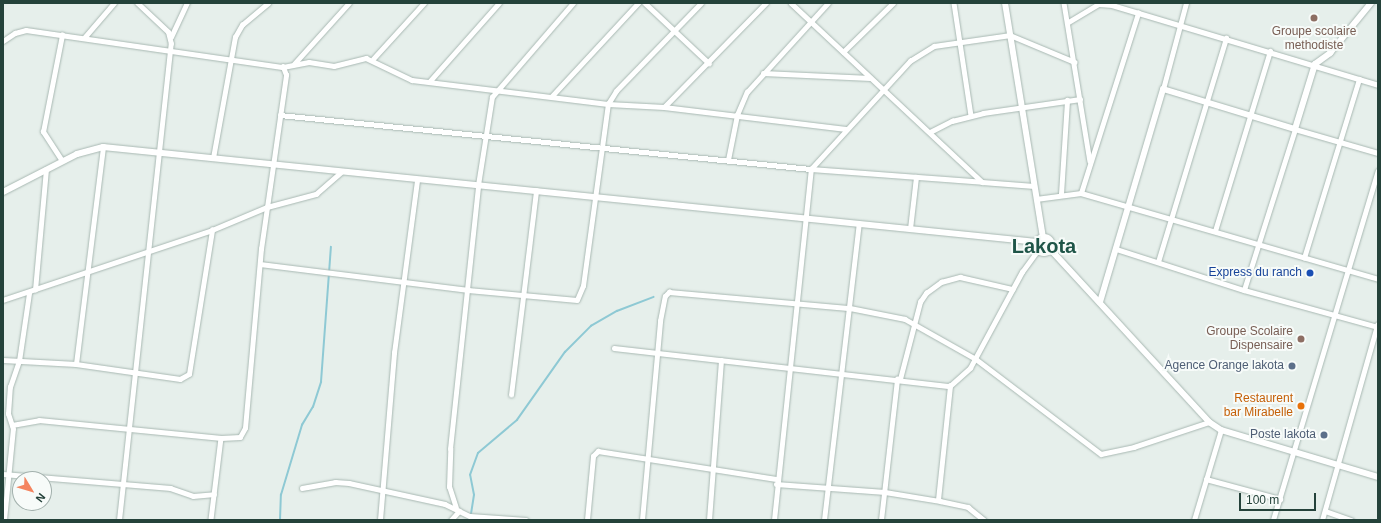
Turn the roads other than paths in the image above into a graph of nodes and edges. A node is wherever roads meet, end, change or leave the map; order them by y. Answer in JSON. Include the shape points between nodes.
{"nodes":[{"id":1,"x":114,"y":3,"type":"edge"},
{"id":2,"x":137,"y":3,"type":"edge"},
{"id":3,"x":187,"y":3,"type":"edge"},
{"id":4,"x":268,"y":3,"type":"edge"},
{"id":5,"x":349,"y":3,"type":"edge"},
{"id":6,"x":424,"y":3,"type":"edge"},
{"id":7,"x":499,"y":3,"type":"edge"},
{"id":8,"x":573,"y":3,"type":"edge"},
{"id":9,"x":638,"y":3,"type":"edge"},
{"id":10,"x":645,"y":3,"type":"edge"},
{"id":11,"x":701,"y":3,"type":"edge"},
{"id":12,"x":766,"y":3,"type":"edge"},
{"id":13,"x":791,"y":3,"type":"edge"},
{"id":14,"x":828,"y":3,"type":"edge"},
{"id":15,"x":893,"y":3,"type":"edge"},
{"id":16,"x":954,"y":3,"type":"edge"},
{"id":17,"x":1005,"y":3,"type":"edge"},
{"id":18,"x":1064,"y":3,"type":"edge"},
{"id":19,"x":1186,"y":3,"type":"edge"},
{"id":20,"x":1371,"y":3,"type":"edge"},
{"id":21,"x":1099,"y":4,"type":"edge"},
{"id":22,"x":1138,"y":12,"type":"junction"},
{"id":23,"x":811,"y":21,"type":"junction"},
{"id":24,"x":1067,"y":23,"type":"junction"},
{"id":25,"x":1182,"y":25,"type":"junction"},
{"id":26,"x":675,"y":31,"type":"junction"},
{"id":27,"x":1010,"y":35,"type":"junction"},
{"id":28,"x":62,"y":36,"type":"junction"},
{"id":29,"x":171,"y":37,"type":"junction"},
{"id":30,"x":84,"y":38,"type":"junction"},
{"id":31,"x":1226,"y":38,"type":"junction"},
{"id":32,"x":3,"y":41,"type":"edge"},
{"id":33,"x":960,"y":41,"type":"junction"},
{"id":34,"x":170,"y":50,"type":"junction"},
{"id":35,"x":1270,"y":51,"type":"junction"},
{"id":36,"x":843,"y":52,"type":"junction"},
{"id":37,"x":228,"y":59,"type":"junction"},
{"id":38,"x":372,"y":59,"type":"junction"},
{"id":39,"x":1075,"y":62,"type":"junction"},
{"id":40,"x":709,"y":63,"type":"junction"},
{"id":41,"x":294,"y":64,"type":"junction"},
{"id":42,"x":1315,"y":64,"type":"junction"},
{"id":43,"x":283,"y":67,"type":"junction"},
{"id":44,"x":763,"y":73,"type":"junction"},
{"id":45,"x":870,"y":78,"type":"junction"},
{"id":46,"x":1359,"y":79,"type":"junction"},
{"id":47,"x":430,"y":81,"type":"junction"},
{"id":48,"x":1378,"y":85,"type":"edge"},
{"id":49,"x":1163,"y":89,"type":"junction"},
{"id":50,"x":496,"y":90,"type":"junction"},
{"id":51,"x":883,"y":91,"type":"junction"},
{"id":52,"x":552,"y":96,"type":"junction"},
{"id":53,"x":1080,"y":99,"type":"junction"},
{"id":54,"x":1067,"y":100,"type":"junction"},
{"id":55,"x":1208,"y":102,"type":"junction"},
{"id":56,"x":608,"y":104,"type":"junction"},
{"id":57,"x":1021,"y":106,"type":"junction"},
{"id":58,"x":664,"y":107,"type":"junction"},
{"id":59,"x":737,"y":114,"type":"junction"},
{"id":60,"x":280,"y":115,"type":"junction"},
{"id":61,"x":971,"y":116,"type":"junction"},
{"id":62,"x":1250,"y":116,"type":"junction"},
{"id":63,"x":846,"y":129,"type":"junction"},
{"id":64,"x":1295,"y":129,"type":"junction"},
{"id":65,"x":930,"y":132,"type":"junction"},
{"id":66,"x":486,"y":135,"type":"junction"},
{"id":67,"x":1339,"y":141,"type":"junction"},
{"id":68,"x":103,"y":147,"type":"junction"},
{"id":69,"x":603,"y":147,"type":"junction"},
{"id":70,"x":158,"y":153,"type":"junction"},
{"id":71,"x":1378,"y":153,"type":"edge"},
{"id":72,"x":213,"y":158,"type":"junction"},
{"id":73,"x":728,"y":160,"type":"junction"},
{"id":74,"x":62,"y":161,"type":"junction"},
{"id":75,"x":1091,"y":163,"type":"junction"},
{"id":76,"x":272,"y":164,"type":"junction"},
{"id":77,"x":811,"y":169,"type":"junction"},
{"id":78,"x":46,"y":170,"type":"junction"},
{"id":79,"x":1378,"y":171,"type":"edge"},
{"id":80,"x":341,"y":172,"type":"junction"},
{"id":81,"x":916,"y":177,"type":"junction"},
{"id":82,"x":417,"y":181,"type":"junction"},
{"id":83,"x":982,"y":182,"type":"junction"},
{"id":84,"x":478,"y":185,"type":"junction"},
{"id":85,"x":1034,"y":186,"type":"junction"},
{"id":86,"x":536,"y":191,"type":"junction"},
{"id":87,"x":3,"y":192,"type":"edge"},
{"id":88,"x":1081,"y":193,"type":"junction"},
{"id":89,"x":1061,"y":194,"type":"junction"},
{"id":90,"x":596,"y":198,"type":"junction"},
{"id":91,"x":1036,"y":199,"type":"junction"},
{"id":92,"x":1128,"y":205,"type":"junction"},
{"id":93,"x":267,"y":207,"type":"junction"},
{"id":94,"x":1171,"y":218,"type":"junction"},
{"id":95,"x":806,"y":220,"type":"junction"},
{"id":96,"x":859,"y":224,"type":"junction"},
{"id":97,"x":910,"y":229,"type":"junction"},
{"id":98,"x":212,"y":230,"type":"junction"},
{"id":99,"x":1215,"y":231,"type":"junction"},
{"id":100,"x":1043,"y":237,"type":"junction"},
{"id":101,"x":1036,"y":242,"type":"junction"},
{"id":102,"x":1258,"y":245,"type":"junction"},
{"id":103,"x":1116,"y":249,"type":"junction"},
{"id":104,"x":1038,"y":250,"type":"junction"},
{"id":105,"x":1051,"y":250,"type":"junction"},
{"id":106,"x":148,"y":251,"type":"junction"},
{"id":107,"x":1304,"y":258,"type":"junction"},
{"id":108,"x":1158,"y":262,"type":"junction"},
{"id":109,"x":260,"y":264,"type":"junction"},
{"id":110,"x":86,"y":270,"type":"junction"},
{"id":111,"x":1347,"y":272,"type":"junction"},
{"id":112,"x":1378,"y":279,"type":"edge"},
{"id":113,"x":403,"y":281,"type":"junction"},
{"id":114,"x":1013,"y":289,"type":"junction"},
{"id":115,"x":35,"y":290,"type":"junction"},
{"id":116,"x":468,"y":290,"type":"junction"},
{"id":117,"x":1244,"y":290,"type":"junction"},
{"id":118,"x":29,"y":293,"type":"junction"},
{"id":119,"x":525,"y":295,"type":"junction"},
{"id":120,"x":3,"y":300,"type":"edge"},
{"id":121,"x":1100,"y":302,"type":"junction"},
{"id":122,"x":799,"y":303,"type":"junction"},
{"id":123,"x":850,"y":308,"type":"junction"},
{"id":124,"x":1334,"y":315,"type":"junction"},
{"id":125,"x":915,"y":322,"type":"junction"},
{"id":126,"x":1378,"y":326,"type":"edge"},
{"id":127,"x":614,"y":348,"type":"dead end"},
{"id":128,"x":658,"y":354,"type":"junction"},
{"id":129,"x":976,"y":359,"type":"junction"},
{"id":130,"x":3,"y":360,"type":"edge"},
{"id":131,"x":722,"y":360,"type":"junction"},
{"id":132,"x":18,"y":361,"type":"junction"},
{"id":133,"x":76,"y":364,"type":"junction"},
{"id":134,"x":791,"y":367,"type":"junction"},
{"id":135,"x":135,"y":372,"type":"junction"},
{"id":136,"x":843,"y":372,"type":"junction"},
{"id":137,"x":898,"y":379,"type":"junction"},
{"id":138,"x":950,"y":386,"type":"junction"},
{"id":139,"x":511,"y":395,"type":"dead end"},
{"id":140,"x":1209,"y":422,"type":"junction"},
{"id":141,"x":12,"y":424,"type":"junction"},
{"id":142,"x":129,"y":428,"type":"junction"},
{"id":143,"x":1221,"y":430,"type":"junction"},
{"id":144,"x":221,"y":438,"type":"junction"},
{"id":145,"x":1294,"y":451,"type":"junction"},
{"id":146,"x":646,"y":458,"type":"junction"},
{"id":147,"x":1339,"y":465,"type":"junction"},
{"id":148,"x":713,"y":471,"type":"junction"},
{"id":149,"x":5,"y":474,"type":"edge"},
{"id":150,"x":1378,"y":477,"type":"edge"},
{"id":151,"x":1206,"y":479,"type":"junction"},
{"id":152,"x":776,"y":482,"type":"junction"},
{"id":153,"x":122,"y":483,"type":"junction"},
{"id":154,"x":828,"y":487,"type":"junction"},
{"id":155,"x":302,"y":488,"type":"dead end"},
{"id":156,"x":381,"y":490,"type":"junction"},
{"id":157,"x":885,"y":492,"type":"junction"},
{"id":158,"x":214,"y":494,"type":"junction"},
{"id":159,"x":1280,"y":499,"type":"junction"},
{"id":160,"x":938,"y":500,"type":"junction"},
{"id":161,"x":458,"y":509,"type":"junction"},
{"id":162,"x":1325,"y":511,"type":"junction"},
{"id":163,"x":4,"y":520,"type":"edge"},
{"id":164,"x":119,"y":520,"type":"edge"},
{"id":165,"x":211,"y":520,"type":"edge"},
{"id":166,"x":380,"y":520,"type":"edge"},
{"id":167,"x":451,"y":520,"type":"edge"},
{"id":168,"x":526,"y":520,"type":"edge"},
{"id":169,"x":587,"y":520,"type":"edge"},
{"id":170,"x":642,"y":520,"type":"edge"},
{"id":171,"x":709,"y":520,"type":"edge"},
{"id":172,"x":774,"y":520,"type":"edge"},
{"id":173,"x":824,"y":520,"type":"edge"},
{"id":174,"x":881,"y":520,"type":"edge"},
{"id":175,"x":984,"y":520,"type":"edge"},
{"id":176,"x":1194,"y":520,"type":"edge"},
{"id":177,"x":1273,"y":520,"type":"edge"},
{"id":178,"x":1322,"y":520,"type":"edge"},
{"id":179,"x":1351,"y":520,"type":"edge"}],
"edges":[{"from":1,"to":30,"type":"street"},
{"from":2,"to":29,"type":"street"},
{"from":3,"to":29,"type":"street"},
{"from":4,"to":37,"type":"street","via":[[239,28]]},
{"from":5,"to":41,"type":"street"},
{"from":6,"to":38,"type":"street"},
{"from":7,"to":47,"type":"street"},
{"from":8,"to":50,"type":"street"},
{"from":9,"to":52,"type":"street"},
{"from":10,"to":26,"type":"street"},
{"from":11,"to":26,"type":"street"},
{"from":12,"to":40,"type":"street"},
{"from":13,"to":23,"type":"street"},
{"from":14,"to":23,"type":"street"},
{"from":15,"to":36,"type":"street"},
{"from":16,"to":33,"type":"street"},
{"from":17,"to":27,"type":"main road"},
{"from":18,"to":24,"type":"street"},
{"from":19,"to":25,"type":"street"},
{"from":20,"to":42,"type":"main road","via":[[1330,53]]},
{"from":21,"to":22,"type":"street"},
{"from":21,"to":24,"type":"street"},
{"from":22,"to":25,"type":"street"},
{"from":22,"to":75,"type":"street"},
{"from":23,"to":36,"type":"street"},
{"from":23,"to":44,"type":"street"},
{"from":24,"to":39,"type":"street"},
{"from":25,"to":31,"type":"street"},
{"from":25,"to":49,"type":"street"},
{"from":26,"to":40,"type":"street"},
{"from":26,"to":56,"type":"street","via":[[616,91]]},
{"from":27,"to":33,"type":"street"},
{"from":27,"to":39,"type":"street"},
{"from":27,"to":57,"type":"main road"},
{"from":28,"to":30,"type":"street"},
{"from":28,"to":32,"type":"street","via":[[26,30],[15,32]]},
{"from":28,"to":74,"type":"street","via":[[43,132]]},
{"from":29,"to":34,"type":"street"},
{"from":30,"to":34,"type":"street"},
{"from":31,"to":35,"type":"street"},
{"from":31,"to":55,"type":"street"},
{"from":33,"to":51,"type":"street","via":[[922,52]]},
{"from":33,"to":61,"type":"street"},
{"from":34,"to":37,"type":"street"},
{"from":34,"to":70,"type":"street"},
{"from":35,"to":42,"type":"street"},
{"from":35,"to":62,"type":"street"},
{"from":36,"to":45,"type":"street"},
{"from":37,"to":43,"type":"street"},
{"from":37,"to":72,"type":"street"},
{"from":38,"to":41,"type":"street","via":[[334,66],[309,62]]},
{"from":38,"to":47,"type":"street","via":[[401,76]]},
{"from":39,"to":53,"type":"street"},
{"from":40,"to":58,"type":"street"},
{"from":41,"to":43,"type":"street"},
{"from":42,"to":46,"type":"street"},
{"from":42,"to":64,"type":"main road"},
{"from":43,"to":60,"type":"street","via":[[286,74]]},
{"from":44,"to":45,"type":"street"},
{"from":44,"to":59,"type":"street","via":[[747,92]]},
{"from":45,"to":51,"type":"street"},
{"from":46,"to":48,"type":"street"},
{"from":46,"to":67,"type":"street"},
{"from":47,"to":50,"type":"street"},
{"from":49,"to":55,"type":"main road"},
{"from":49,"to":92,"type":"main road"},
{"from":50,"to":52,"type":"street"},
{"from":50,"to":66,"type":"street"},
{"from":51,"to":63,"type":"street"},
{"from":51,"to":65,"type":"street"},
{"from":52,"to":56,"type":"street"},
{"from":53,"to":54,"type":"street"},
{"from":53,"to":75,"type":"street"},
{"from":54,"to":57,"type":"street"},
{"from":54,"to":89,"type":"street"},
{"from":55,"to":62,"type":"main road"},
{"from":55,"to":94,"type":"street"},
{"from":56,"to":58,"type":"street"},
{"from":56,"to":69,"type":"street"},
{"from":57,"to":61,"type":"street"},
{"from":57,"to":85,"type":"main road"},
{"from":58,"to":59,"type":"street"},
{"from":59,"to":63,"type":"street"},
{"from":59,"to":73,"type":"street"},
{"from":60,"to":66,"type":"street"},
{"from":60,"to":76,"type":"street"},
{"from":61,"to":65,"type":"street"},
{"from":62,"to":64,"type":"main road"},
{"from":62,"to":99,"type":"street"},
{"from":63,"to":77,"type":"street"},
{"from":64,"to":67,"type":"street"},
{"from":64,"to":102,"type":"street"},
{"from":65,"to":83,"type":"street"},
{"from":66,"to":69,"type":"street"},
{"from":66,"to":84,"type":"street"},
{"from":67,"to":71,"type":"street"},
{"from":67,"to":107,"type":"street"},
{"from":68,"to":70,"type":"main road"},
{"from":68,"to":74,"type":"main road"},
{"from":68,"to":110,"type":"street"},
{"from":69,"to":73,"type":"street"},
{"from":69,"to":90,"type":"street"},
{"from":70,"to":72,"type":"main road"},
{"from":70,"to":106,"type":"street"},
{"from":72,"to":76,"type":"main road"},
{"from":73,"to":77,"type":"street"},
{"from":74,"to":78,"type":"main road"},
{"from":75,"to":88,"type":"street"},
{"from":76,"to":80,"type":"main road"},
{"from":76,"to":93,"type":"street"},
{"from":77,"to":81,"type":"street"},
{"from":77,"to":95,"type":"street"},
{"from":78,"to":87,"type":"main road"},
{"from":78,"to":115,"type":"street"},
{"from":79,"to":111,"type":"street"},
{"from":80,"to":82,"type":"main road"},
{"from":80,"to":93,"type":"street","via":[[316,194]]},
{"from":81,"to":83,"type":"street"},
{"from":81,"to":97,"type":"street"},
{"from":82,"to":84,"type":"main road"},
{"from":82,"to":113,"type":"street"},
{"from":83,"to":85,"type":"street"},
{"from":84,"to":86,"type":"main road"},
{"from":84,"to":116,"type":"street"},
{"from":85,"to":91,"type":"main road"},
{"from":86,"to":90,"type":"main road"},
{"from":86,"to":119,"type":"street"},
{"from":88,"to":89,"type":"street"},
{"from":88,"to":92,"type":"street"},
{"from":89,"to":91,"type":"street"},
{"from":90,"to":95,"type":"main road"},
{"from":90,"to":119,"type":"street","via":[[580,297],[568,301]]},
{"from":91,"to":100,"type":"main road"},
{"from":92,"to":94,"type":"street"},
{"from":92,"to":103,"type":"main road"},
{"from":93,"to":98,"type":"street"},
{"from":93,"to":109,"type":"street"},
{"from":94,"to":99,"type":"street"},
{"from":94,"to":108,"type":"street"},
{"from":95,"to":96,"type":"main road"},
{"from":95,"to":122,"type":"street"},
{"from":96,"to":97,"type":"main road"},
{"from":96,"to":123,"type":"street"},
{"from":97,"to":101,"type":"main road"},
{"from":98,"to":106,"type":"street"},
{"from":98,"to":135,"type":"street","via":[[189,374],[180,379]]},
{"from":99,"to":102,"type":"street"},
{"from":100,"to":101,"type":"main road"},
{"from":100,"to":105,"type":"main road","via":[[1051,240]]},
{"from":101,"to":104,"type":"main road"},
{"from":102,"to":107,"type":"street"},
{"from":102,"to":117,"type":"street"},
{"from":103,"to":108,"type":"street"},
{"from":103,"to":121,"type":"main road"},
{"from":104,"to":105,"type":"main road","via":[[1043,254]]},
{"from":104,"to":114,"type":"street"},
{"from":105,"to":121,"type":"main road"},
{"from":106,"to":110,"type":"street"},
{"from":106,"to":135,"type":"street"},
{"from":107,"to":111,"type":"street"},
{"from":108,"to":117,"type":"street"},
{"from":109,"to":113,"type":"street"},
{"from":109,"to":144,"type":"street","via":[[245,428],[240,437]]},
{"from":110,"to":115,"type":"street"},
{"from":110,"to":133,"type":"street"},
{"from":111,"to":112,"type":"street"},
{"from":111,"to":124,"type":"street"},
{"from":113,"to":116,"type":"street"},
{"from":113,"to":156,"type":"street"},
{"from":114,"to":125,"type":"street","via":[[960,276],[951,278],[926,293]]},
{"from":114,"to":129,"type":"street"},
{"from":115,"to":118,"type":"street"},
{"from":116,"to":119,"type":"street"},
{"from":116,"to":161,"type":"street","via":[[450,449],[449,487]]},
{"from":117,"to":124,"type":"street"},
{"from":118,"to":120,"type":"street"},
{"from":118,"to":132,"type":"street"},
{"from":119,"to":139,"type":"street"},
{"from":121,"to":140,"type":"main road"},
{"from":122,"to":123,"type":"street"},
{"from":122,"to":128,"type":"street","via":[[669,292],[662,306]]},
{"from":122,"to":134,"type":"street"},
{"from":123,"to":125,"type":"street"},
{"from":123,"to":136,"type":"street"},
{"from":124,"to":126,"type":"street"},
{"from":124,"to":145,"type":"street"},
{"from":125,"to":129,"type":"street"},
{"from":125,"to":137,"type":"street"},
{"from":126,"to":147,"type":"street"},
{"from":127,"to":128,"type":"street"},
{"from":128,"to":131,"type":"street"},
{"from":128,"to":146,"type":"street"},
{"from":129,"to":138,"type":"street","via":[[963,376]]},
{"from":129,"to":140,"type":"street","via":[[1101,454],[1134,447]]},
{"from":130,"to":132,"type":"street"},
{"from":131,"to":134,"type":"street"},
{"from":131,"to":148,"type":"street"},
{"from":132,"to":133,"type":"street"},
{"from":132,"to":141,"type":"street","via":[[10,387],[8,414]]},
{"from":133,"to":135,"type":"street"},
{"from":134,"to":136,"type":"street"},
{"from":134,"to":152,"type":"street"},
{"from":135,"to":142,"type":"street"},
{"from":136,"to":137,"type":"street"},
{"from":136,"to":154,"type":"street"},
{"from":137,"to":138,"type":"street"},
{"from":137,"to":157,"type":"street"},
{"from":138,"to":160,"type":"street"},
{"from":140,"to":143,"type":"main road"},
{"from":141,"to":142,"type":"street","via":[[39,420]]},
{"from":141,"to":149,"type":"street"},
{"from":142,"to":144,"type":"street"},
{"from":142,"to":153,"type":"street"},
{"from":143,"to":145,"type":"main road"},
{"from":143,"to":151,"type":"street"},
{"from":144,"to":158,"type":"street"},
{"from":145,"to":147,"type":"main road"},
{"from":145,"to":159,"type":"street"},
{"from":146,"to":148,"type":"street"},
{"from":146,"to":169,"type":"street","via":[[602,450],[596,453]]},
{"from":146,"to":170,"type":"street"},
{"from":147,"to":150,"type":"main road"},
{"from":147,"to":162,"type":"street"},
{"from":148,"to":152,"type":"street"},
{"from":148,"to":171,"type":"street"},
{"from":149,"to":153,"type":"street"},
{"from":149,"to":163,"type":"street"},
{"from":151,"to":159,"type":"street"},
{"from":151,"to":176,"type":"street"},
{"from":152,"to":154,"type":"street"},
{"from":152,"to":172,"type":"street"},
{"from":153,"to":158,"type":"street","via":[[170,488],[194,496]]},
{"from":153,"to":164,"type":"street"},
{"from":154,"to":157,"type":"street"},
{"from":154,"to":173,"type":"street"},
{"from":155,"to":156,"type":"street","via":[[335,482]]},
{"from":156,"to":161,"type":"street"},
{"from":156,"to":166,"type":"street"},
{"from":157,"to":160,"type":"street"},
{"from":157,"to":174,"type":"street"},
{"from":158,"to":165,"type":"street"},
{"from":159,"to":177,"type":"street"},
{"from":160,"to":175,"type":"street","via":[[968,507]]},
{"from":161,"to":167,"type":"street"},
{"from":161,"to":168,"type":"street","via":[[470,516]]},
{"from":162,"to":178,"type":"street"},
{"from":162,"to":179,"type":"street"}]}
